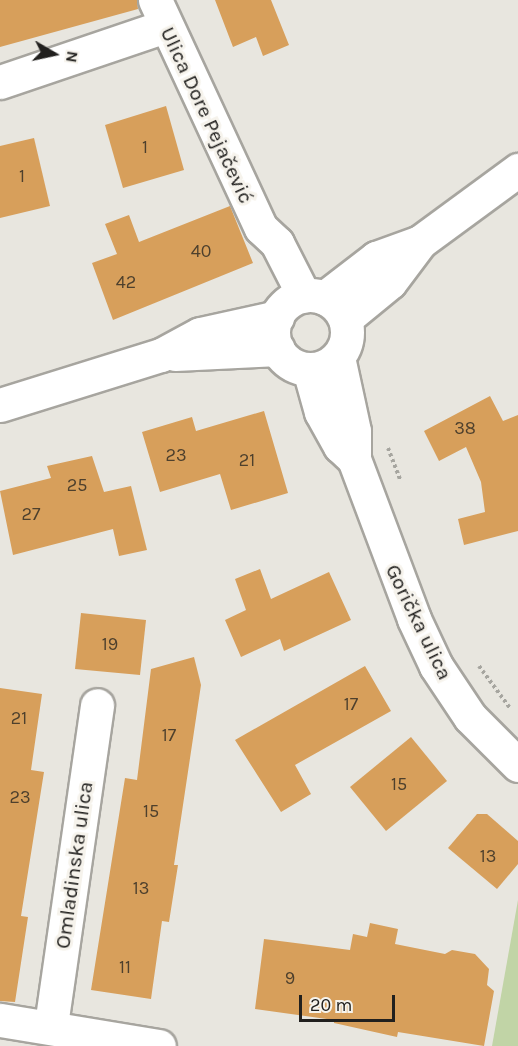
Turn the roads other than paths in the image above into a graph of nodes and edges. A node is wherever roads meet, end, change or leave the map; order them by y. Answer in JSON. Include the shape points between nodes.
{"nodes":[{"id":1,"x":160,"y":13,"type":"edge"},
{"id":2,"x":0,"y":82,"type":"edge"},
{"id":3,"x":518,"y":170,"type":"edge"},
{"id":4,"x":302,"y":314,"type":"junction"},
{"id":5,"x":323,"y":363,"type":"junction"},
{"id":6,"x":0,"y":405,"type":"edge"},
{"id":7,"x":97,"y":705,"type":"dead end"},
{"id":8,"x":518,"y":765,"type":"edge"},
{"id":9,"x":0,"y":1020,"type":"edge"},
{"id":10,"x":51,"y":1025,"type":"junction"},
{"id":11,"x":159,"y":1046,"type":"edge"}],
"edges":[{"from":1,"to":2,"type":"street"},
{"from":1,"to":4,"type":"street","name":"Ulica Dore Pejačević","via":[[261,228],[260,252]]},
{"from":3,"to":4,"type":"street","via":[[420,242],[390,282]]},
{"from":4,"to":5,"type":"street","via":[[290,363]]},
{"from":4,"to":5,"type":"street","via":[[346,339]]},
{"from":4,"to":6,"type":"street"},
{"from":5,"to":8,"type":"street","name":"Gorička ulica","via":[[354,431],[354,459],[392,569],[436,666],[470,717]]},
{"from":7,"to":10,"type":"street","name":"Omladinska ulica"},
{"from":9,"to":10,"type":"street"},
{"from":10,"to":11,"type":"street"}]}
